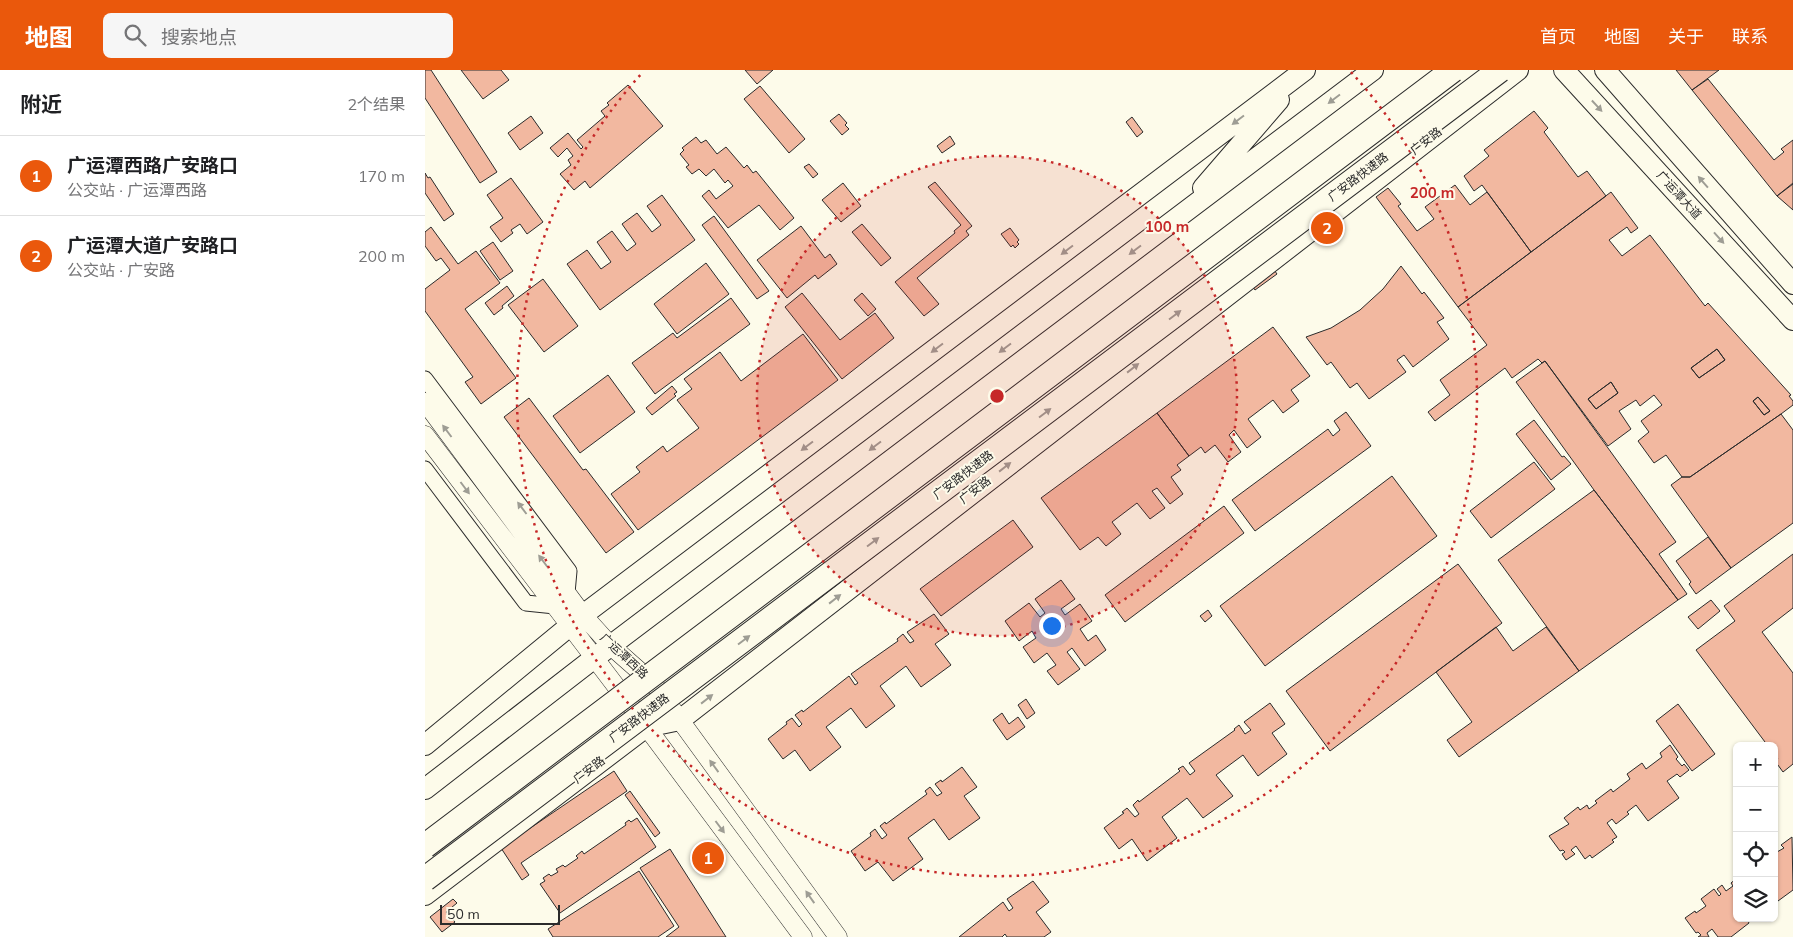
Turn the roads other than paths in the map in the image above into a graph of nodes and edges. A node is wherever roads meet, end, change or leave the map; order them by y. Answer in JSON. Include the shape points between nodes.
{"nodes":[{"id":1,"x":1305,"y":70,"type":"edge"},
{"id":2,"x":1373,"y":70,"type":"edge"},
{"id":3,"x":1439,"y":70,"type":"edge"},
{"id":4,"x":1453,"y":70,"type":"edge"},
{"id":5,"x":1500,"y":70,"type":"edge"},
{"id":6,"x":1518,"y":70,"type":"edge"},
{"id":7,"x":1564,"y":70,"type":"edge"},
{"id":8,"x":1605,"y":70,"type":"edge"},
{"id":9,"x":1179,"y":217,"type":"junction"},
{"id":10,"x":1793,"y":284,"type":"edge"},
{"id":11,"x":1793,"y":320,"type":"edge"},
{"id":12,"x":425,"y":379,"type":"edge"},
{"id":13,"x":425,"y":402,"type":"edge"},
{"id":14,"x":999,"y":413,"type":"junction"},
{"id":15,"x":425,"y":435,"type":"edge"},
{"id":16,"x":425,"y":469,"type":"edge"},
{"id":17,"x":567,"y":593,"type":"junction"},
{"id":18,"x":555,"y":606,"type":"junction"},
{"id":19,"x":577,"y":621,"type":"junction"},
{"id":20,"x":611,"y":646,"type":"junction"},
{"id":21,"x":593,"y":659,"type":"junction"},
{"id":22,"x":653,"y":683,"type":"junction"},
{"id":23,"x":628,"y":702,"type":"junction"},
{"id":24,"x":680,"y":720,"type":"junction"},
{"id":25,"x":646,"y":727,"type":"junction"},
{"id":26,"x":425,"y":745,"type":"edge"},
{"id":27,"x":425,"y":789,"type":"edge"},
{"id":28,"x":425,"y":846,"type":"edge"},
{"id":29,"x":425,"y":857,"type":"edge"},
{"id":30,"x":425,"y":879,"type":"edge"},
{"id":31,"x":425,"y":895,"type":"edge"},
{"id":32,"x":803,"y":937,"type":"edge"},
{"id":33,"x":838,"y":937,"type":"edge"}],
"edges":[{"from":1,"to":9,"type":"main road"},
{"from":1,"to":19,"type":"main road","one_way":true},
{"from":2,"to":9,"type":"main road","one_way":true},
{"from":3,"to":14,"type":"main road"},
{"from":4,"to":14,"type":"highway","bridge":true},
{"from":30,"to":5,"type":"highway","name":"广安路快速路","one_way":true,"bridge":true},
{"from":24,"to":6,"type":"main road","name":"广安路","one_way":true},
{"from":7,"to":11,"type":"main road","name":"广运潭大道","one_way":true},
{"from":10,"to":8,"type":"main road","one_way":true},
{"from":9,"to":20,"type":"main road","one_way":true},
{"from":17,"to":12,"type":"street","one_way":true,"via":[[569,571]]},
{"from":17,"to":13,"type":"street","name":"广运潭西路","one_way":true},
{"from":14,"to":22,"type":"main road"},
{"from":14,"to":28,"type":"highway","bridge":true},
{"from":15,"to":18,"type":"street","name":"广运潭西路","one_way":true},
{"from":16,"to":18,"type":"street","via":[[526,603]]},
{"from":17,"to":19,"type":"street","name":"广运潭西路"},
{"from":18,"to":19,"type":"street","name":"广运潭西路"},
{"from":19,"to":20,"type":"street","name":"广运潭西路"},
{"from":19,"to":21,"type":"street","name":"广运潭西路"},
{"from":19,"to":26,"type":"main road"},
{"from":20,"to":21,"type":"main road"},
{"from":20,"to":22,"type":"street","name":"广运潭西路"},
{"from":21,"to":23,"type":"street","name":"广运潭西路"},
{"from":21,"to":27,"type":"main road"},
{"from":22,"to":23,"type":"main road"},
{"from":22,"to":24,"type":"street","name":"广运潭西路"},
{"from":23,"to":25,"type":"street","name":"广运潭西路"},
{"from":23,"to":29,"type":"main road"},
{"from":24,"to":25,"type":"main road","name":"广安路"},
{"from":33,"to":24,"type":"street","name":"广运潭西路","one_way":true},
{"from":25,"to":31,"type":"main road","name":"广安路"},
{"from":25,"to":32,"type":"street","name":"广运潭西路","one_way":true}]}
